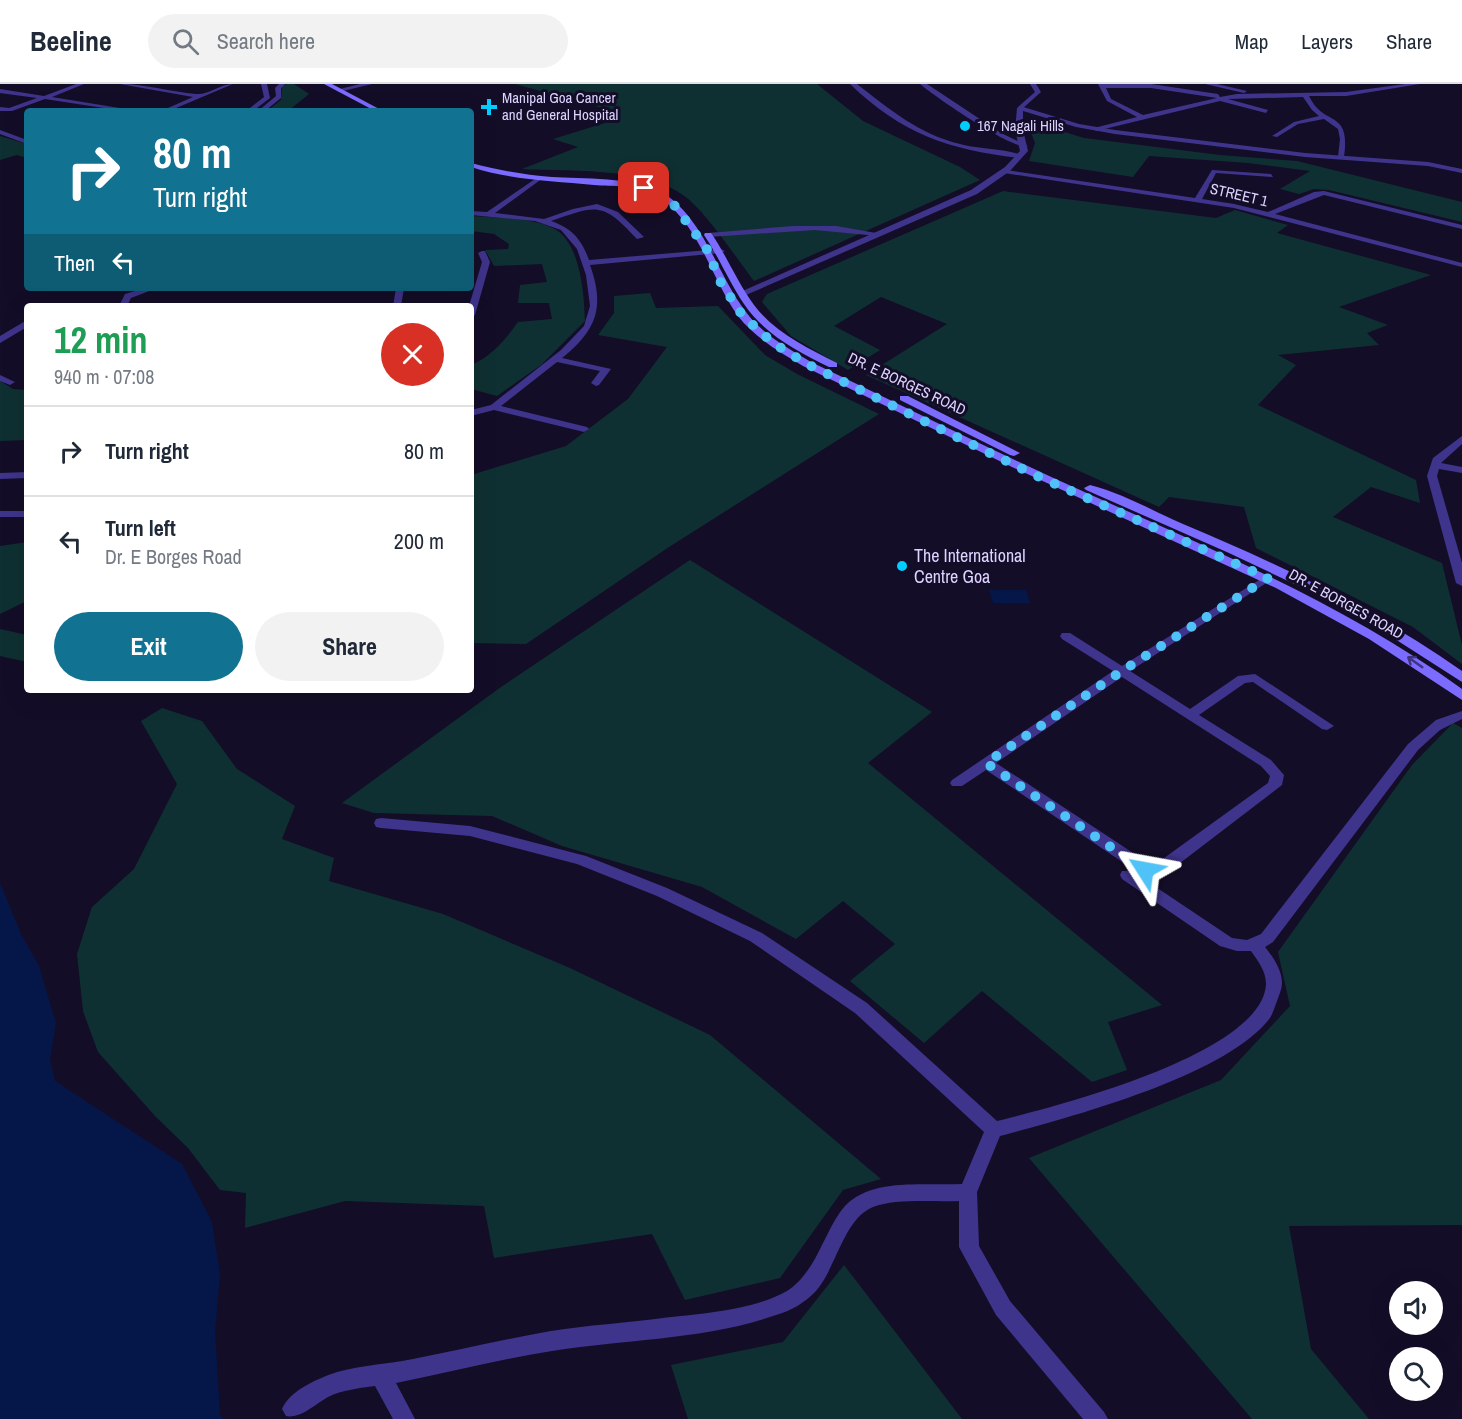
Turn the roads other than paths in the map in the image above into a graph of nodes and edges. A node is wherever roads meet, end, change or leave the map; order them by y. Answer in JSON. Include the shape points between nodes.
{"nodes":[{"id":1,"x":81,"y":84,"type":"edge"},
{"id":2,"x":123,"y":84,"type":"edge"},
{"id":3,"x":230,"y":84,"type":"edge"},
{"id":4,"x":264,"y":84,"type":"edge"},
{"id":5,"x":282,"y":84,"type":"edge"},
{"id":6,"x":369,"y":84,"type":"edge"},
{"id":7,"x":853,"y":84,"type":"edge"},
{"id":8,"x":922,"y":84,"type":"edge"},
{"id":9,"x":1032,"y":84,"type":"edge"},
{"id":10,"x":1208,"y":84,"type":"edge"},
{"id":11,"x":1417,"y":84,"type":"edge"},
{"id":12,"x":1102,"y":85,"type":"edge"},
{"id":13,"x":325,"y":87,"type":"edge"},
{"id":14,"x":339,"y":90,"type":"junction"},
{"id":15,"x":0,"y":91,"type":"edge"},
{"id":16,"x":1264,"y":94,"type":"junction"},
{"id":17,"x":1305,"y":95,"type":"junction"},
{"id":18,"x":199,"y":96,"type":"junction"},
{"id":19,"x":49,"y":97,"type":"junction"},
{"id":20,"x":1222,"y":98,"type":"junction"},
{"id":21,"x":117,"y":108,"type":"edge"},
{"id":22,"x":171,"y":108,"type":"edge"},
{"id":23,"x":253,"y":108,"type":"edge"},
{"id":24,"x":265,"y":108,"type":"edge"},
{"id":25,"x":361,"y":108,"type":"edge"},
{"id":26,"x":375,"y":108,"type":"edge"},
{"id":27,"x":1020,"y":108,"type":"junction"},
{"id":28,"x":0,"y":109,"type":"edge"},
{"id":29,"x":1266,"y":111,"type":"dead end"},
{"id":30,"x":1140,"y":116,"type":"junction"},
{"id":31,"x":1324,"y":117,"type":"junction"},
{"id":32,"x":1096,"y":129,"type":"junction"},
{"id":33,"x":0,"y":132,"type":"edge"},
{"id":34,"x":1275,"y":136,"type":"dead end"},
{"id":35,"x":24,"y":141,"type":"edge"},
{"id":36,"x":1025,"y":146,"type":"junction"},
{"id":37,"x":1020,"y":156,"type":"junction"},
{"id":38,"x":1341,"y":157,"type":"junction"},
{"id":39,"x":474,"y":160,"type":"edge"},
{"id":40,"x":474,"y":166,"type":"edge"},
{"id":41,"x":1462,"y":171,"type":"edge"},
{"id":42,"x":1006,"y":172,"type":"junction"},
{"id":43,"x":1271,"y":176,"type":"dead end"},
{"id":44,"x":540,"y":178,"type":"junction"},
{"id":45,"x":1198,"y":199,"type":"junction"},
{"id":46,"x":474,"y":213,"type":"edge"},
{"id":47,"x":489,"y":214,"type":"junction"},
{"id":48,"x":1268,"y":215,"type":"junction"},
{"id":49,"x":545,"y":221,"type":"junction"},
{"id":50,"x":1462,"y":227,"type":"edge"},
{"id":51,"x":878,"y":234,"type":"junction"},
{"id":52,"x":708,"y":235,"type":"junction"},
{"id":53,"x":640,"y":237,"type":"dead end"},
{"id":54,"x":715,"y":252,"type":"junction"},
{"id":55,"x":482,"y":253,"type":"dead end"},
{"id":56,"x":586,"y":263,"type":"junction"},
{"id":57,"x":1462,"y":265,"type":"edge"},
{"id":58,"x":474,"y":282,"type":"edge"},
{"id":59,"x":481,"y":282,"type":"junction"},
{"id":60,"x":144,"y":291,"type":"edge"},
{"id":61,"x":743,"y":293,"type":"junction"},
{"id":62,"x":124,"y":303,"type":"edge"},
{"id":63,"x":474,"y":304,"type":"edge"},
{"id":64,"x":24,"y":325,"type":"edge"},
{"id":65,"x":0,"y":340,"type":"edge"},
{"id":66,"x":556,"y":359,"type":"junction"},
{"id":67,"x":0,"y":378,"type":"edge"},
{"id":68,"x":10,"y":382,"type":"dead end"},
{"id":69,"x":596,"y":383,"type":"dead end"},
{"id":70,"x":494,"y":407,"type":"junction"},
{"id":71,"x":474,"y":412,"type":"edge"},
{"id":72,"x":584,"y":429,"type":"dead end"},
{"id":73,"x":1462,"y":439,"type":"edge"},
{"id":74,"x":1435,"y":465,"type":"junction"},
{"id":75,"x":1462,"y":470,"type":"edge"},
{"id":76,"x":24,"y":475,"type":"edge"},
{"id":77,"x":0,"y":477,"type":"edge"},
{"id":78,"x":0,"y":514,"type":"edge"},
{"id":79,"x":24,"y":514,"type":"edge"},
{"id":80,"x":1459,"y":562,"type":"edge"},
{"id":81,"x":1268,"y":578,"type":"junction"},
{"id":82,"x":1462,"y":583,"type":"edge"},
{"id":83,"x":1066,"y":636,"type":"dead end"},
{"id":84,"x":1122,"y":671,"type":"junction"},
{"id":85,"x":1462,"y":678,"type":"edge"},
{"id":86,"x":1462,"y":696,"type":"edge"},
{"id":87,"x":1191,"y":715,"type":"junction"},
{"id":88,"x":1462,"y":715,"type":"edge"},
{"id":89,"x":1327,"y":726,"type":"dead end"},
{"id":90,"x":986,"y":763,"type":"junction"},
{"id":91,"x":957,"y":783,"type":"dead end"},
{"id":92,"x":381,"y":823,"type":"dead end"},
{"id":93,"x":1127,"y":875,"type":"dead end"},
{"id":94,"x":1256,"y":946,"type":"junction"},
{"id":95,"x":994,"y":1130,"type":"junction"},
{"id":96,"x":968,"y":1192,"type":"junction"},
{"id":97,"x":381,"y":1375,"type":"junction"},
{"id":98,"x":293,"y":1409,"type":"dead end"},
{"id":99,"x":404,"y":1419,"type":"edge"},
{"id":100,"x":1098,"y":1419,"type":"edge"}],
"edges":[{"from":1,"to":19,"type":"street"},
{"from":2,"to":18,"type":"street"},
{"from":3,"to":18,"type":"street"},
{"from":4,"to":23,"type":"street","via":[[267,98]]},
{"from":5,"to":24,"type":"street","via":[[279,97]]},
{"from":6,"to":14,"type":"street"},
{"from":7,"to":37,"type":"street","via":[[910,127],[926,134],[994,153]]},
{"from":8,"to":36,"type":"street","via":[[999,134]]},
{"from":9,"to":27,"type":"street","via":[[1038,92]]},
{"from":10,"to":16,"type":"street"},
{"from":11,"to":17,"type":"street","via":[[1365,93]]},
{"from":12,"to":20,"type":"street","via":[[1161,87]]},
{"from":12,"to":30,"type":"street","via":[[1109,100]]},
{"from":13,"to":14,"type":"main road"},
{"from":13,"to":25,"type":"main road"},
{"from":14,"to":26,"type":"main road"},
{"from":15,"to":19,"type":"street"},
{"from":16,"to":17,"type":"street"},
{"from":16,"to":20,"type":"street"},
{"from":17,"to":31,"type":"street","via":[[1309,107]]},
{"from":18,"to":22,"type":"street"},
{"from":19,"to":21,"type":"street"},
{"from":19,"to":28,"type":"street","via":[[10,110]]},
{"from":20,"to":29,"type":"street"},
{"from":20,"to":30,"type":"street"},
{"from":27,"to":32,"type":"street"},
{"from":27,"to":36,"type":"street","via":[[1019,130]]},
{"from":30,"to":32,"type":"street"},
{"from":31,"to":34,"type":"street","via":[[1296,123]]},
{"from":31,"to":38,"type":"street","via":[[1342,130]]},
{"from":32,"to":38,"type":"street"},
{"from":33,"to":35,"type":"street"},
{"from":36,"to":37,"type":"street"},
{"from":37,"to":42,"type":"street"},
{"from":38,"to":41,"type":"street","via":[[1428,164]]},
{"from":39,"to":52,"type":"main road","name":"DR. E BORGES ROAD","via":[[501,168],[626,180],[664,188],[681,200]]},
{"from":40,"to":44,"type":"main road","name":"DR. E BORGES ROAD"},
{"from":42,"to":45,"type":"street","name":"STREET 1"},
{"from":42,"to":51,"type":"street","via":[[974,192]]},
{"from":43,"to":45,"type":"street","via":[[1214,171]]},
{"from":44,"to":47,"type":"street"},
{"from":44,"to":54,"type":"main road","name":"DR. E BORGES ROAD","via":[[620,184],[654,191],[671,201]]},
{"from":45,"to":48,"type":"street","name":"STREET 1"},
{"from":46,"to":47,"type":"street"},
{"from":47,"to":49,"type":"street"},
{"from":48,"to":50,"type":"street","via":[[1324,193]]},
{"from":48,"to":57,"type":"street","name":"STREET 1"},
{"from":49,"to":53,"type":"street","via":[[594,204],[604,205]]},
{"from":49,"to":56,"type":"street","via":[[564,228],[581,249]]},
{"from":51,"to":52,"type":"street","via":[[839,227]]},
{"from":51,"to":61,"type":"street"},
{"from":52,"to":54,"type":"main road","name":"DR. E BORGES ROAD"},
{"from":54,"to":56,"type":"street"},
{"from":54,"to":61,"type":"main road","name":"DR. E BORGES ROAD"},
{"from":54,"to":81,"type":"main road","name":"DR. E BORGES ROAD","via":[[718,278],[742,315],[773,343],[807,364],[1035,475]]},
{"from":55,"to":59,"type":"street","via":[[486,262]]},
{"from":56,"to":66,"type":"street","via":[[594,293],[588,327]]},
{"from":58,"to":59,"type":"street"},
{"from":59,"to":63,"type":"street"},
{"from":60,"to":62,"type":"street","via":[[128,296]]},
{"from":61,"to":85,"type":"main road","name":"DR. E BORGES ROAD","via":[[756,314],[786,340],[822,360],[1036,464],[1278,571],[1354,609]]},
{"from":64,"to":65,"type":"street"},
{"from":66,"to":69,"type":"street","via":[[606,369]]},
{"from":66,"to":70,"type":"street"},
{"from":67,"to":68,"type":"street"},
{"from":70,"to":71,"type":"street"},
{"from":70,"to":72,"type":"street"},
{"from":73,"to":74,"type":"street"},
{"from":74,"to":75,"type":"street"},
{"from":74,"to":80,"type":"street","via":[[1432,477]]},
{"from":76,"to":77,"type":"street"},
{"from":78,"to":79,"type":"street"},
{"from":80,"to":82,"type":"street"},
{"from":81,"to":84,"type":"street"},
{"from":86,"to":81,"type":"main road","name":"DR. E BORGES ROAD","one_way":true,"via":[[1395,648]]},
{"from":83,"to":84,"type":"street"},
{"from":84,"to":87,"type":"street"},
{"from":84,"to":90,"type":"street"},
{"from":87,"to":89,"type":"street","via":[[1242,679],[1255,678]]},
{"from":87,"to":90,"type":"street","via":[[1266,763],[1277,775],[1275,785],[1154,872],[1145,870]]},
{"from":88,"to":94,"type":"street","via":[[1431,728],[1413,747],[1268,938]]},
{"from":90,"to":91,"type":"street"},
{"from":92,"to":95,"type":"street","via":[[470,831],[581,860],[662,892],[756,937],[861,1008]]},
{"from":93,"to":94,"type":"street","via":[[1226,942]]},
{"from":94,"to":95,"type":"street","via":[[1273,970],[1275,989],[1255,1024],[1202,1061],[1124,1091]]},
{"from":95,"to":96,"type":"street"},
{"from":96,"to":97,"type":"street","via":[[881,1197],[865,1202],[851,1213],[814,1281],[777,1306],[666,1327],[553,1341]]},
{"from":96,"to":100,"type":"street","via":[[969,1247],[1003,1308]]},
{"from":97,"to":98,"type":"street","via":[[328,1385]]},
{"from":97,"to":99,"type":"street"}]}
